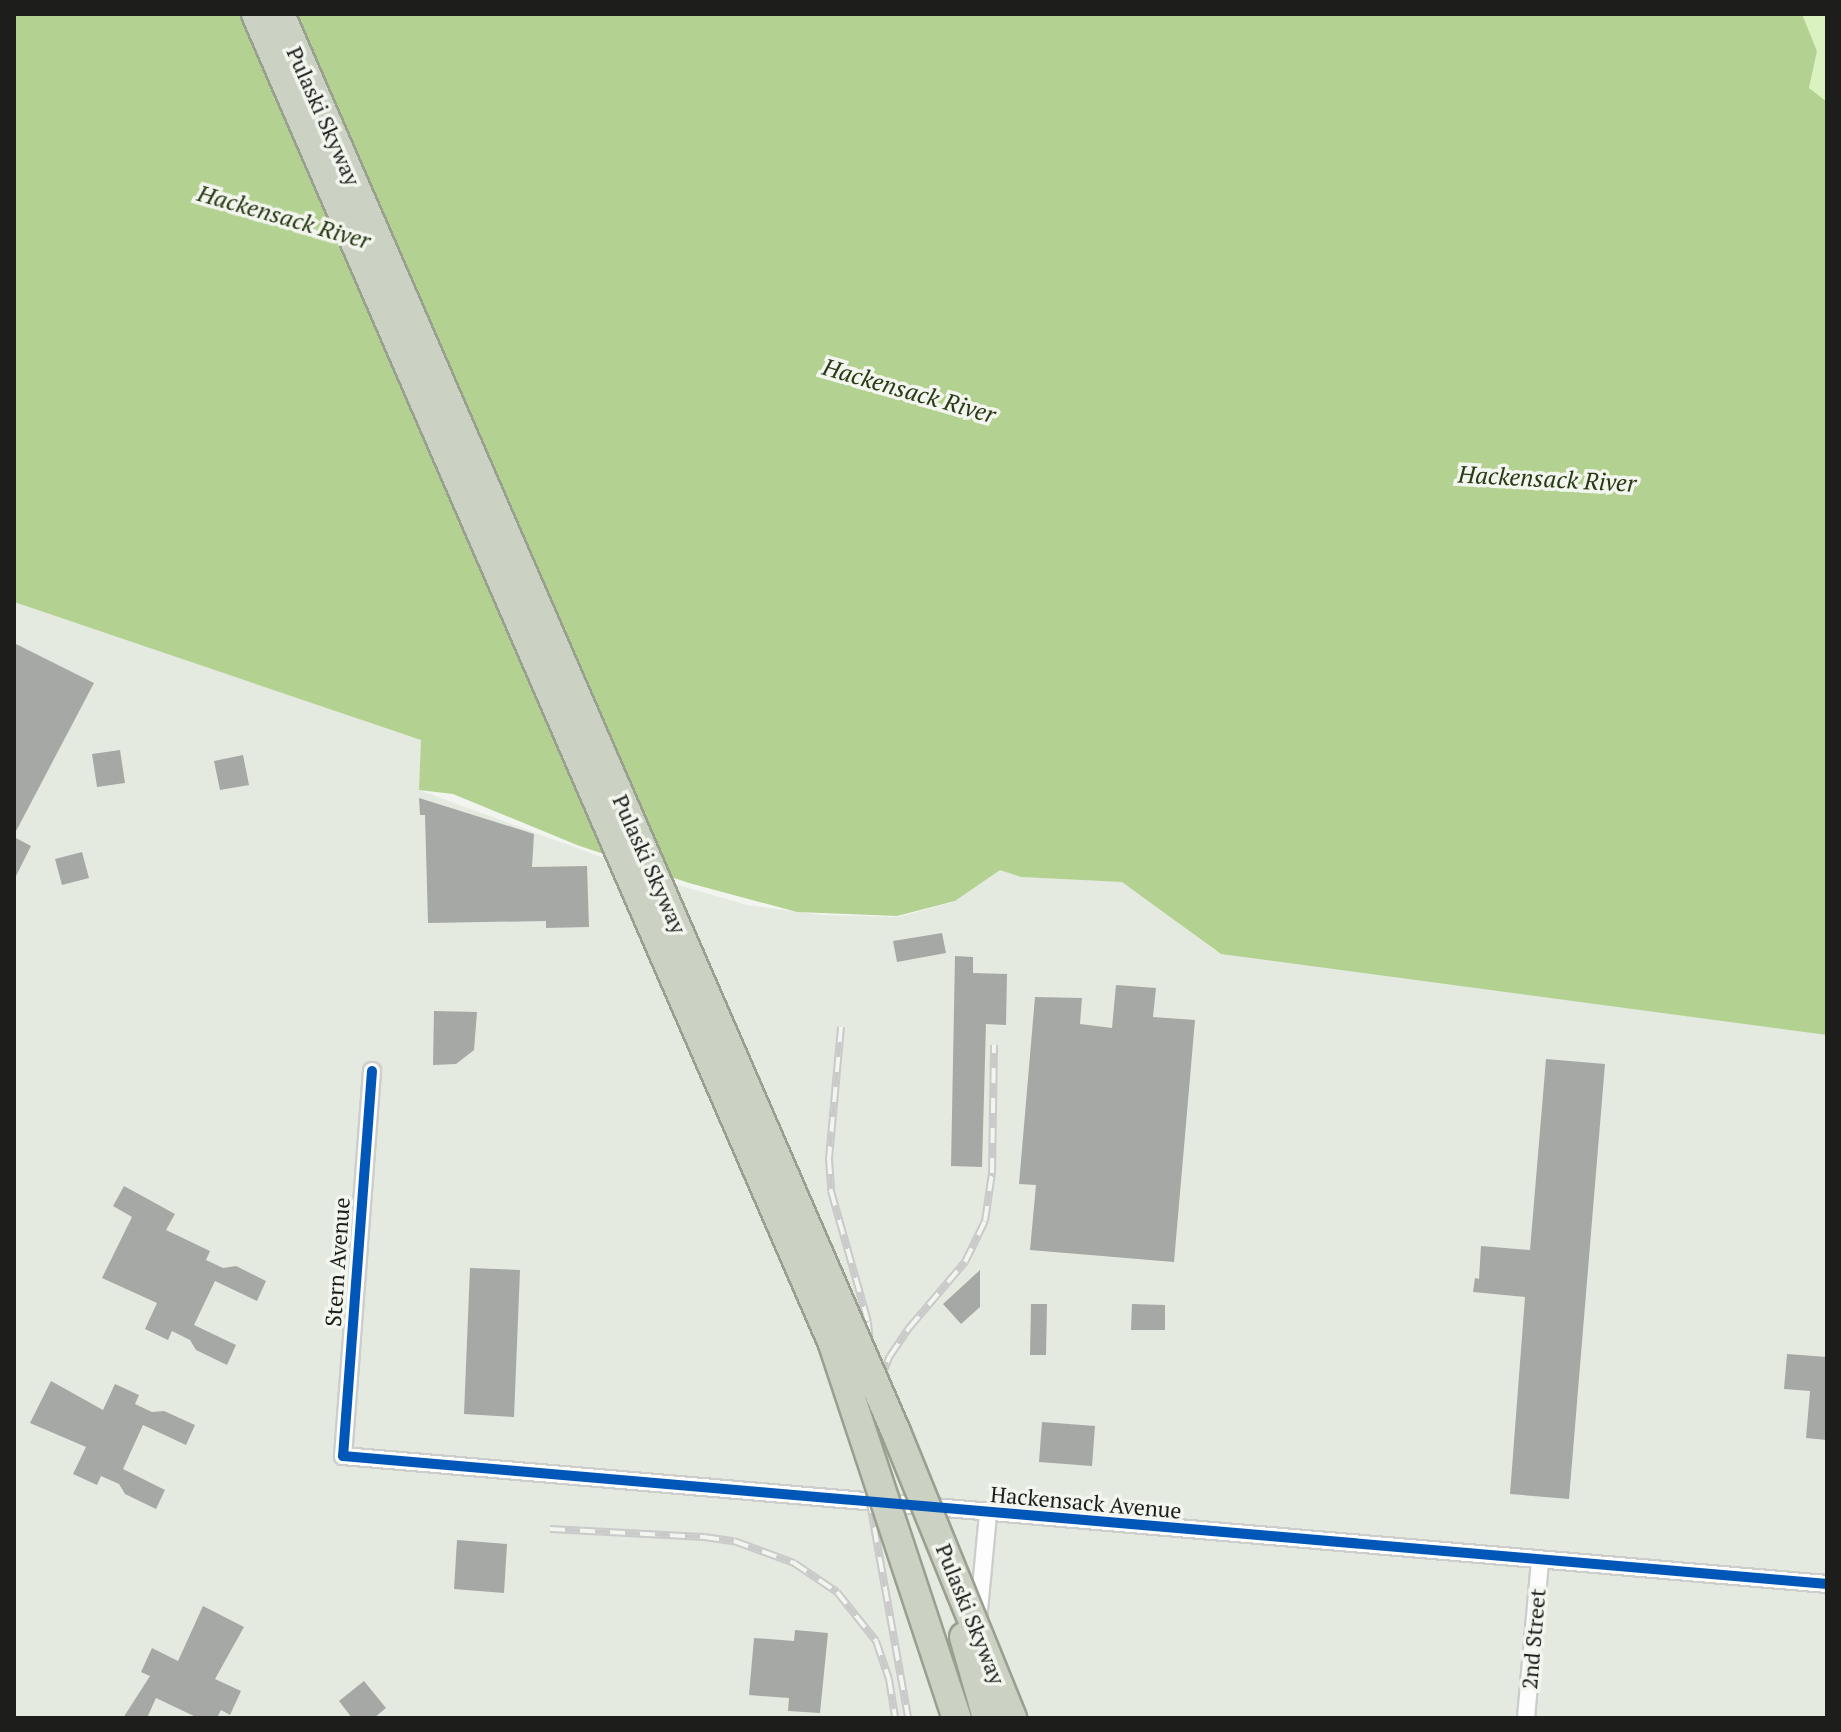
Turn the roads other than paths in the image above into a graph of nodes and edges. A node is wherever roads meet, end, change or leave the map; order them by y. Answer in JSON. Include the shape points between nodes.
{"nodes":[{"id":1,"x":256,"y":14,"type":"edge"},
{"id":2,"x":280,"y":14,"type":"edge"},
{"id":3,"x":372,"y":1071,"type":"dead end"},
{"id":4,"x":896,"y":1432,"type":"junction"},
{"id":5,"x":343,"y":1456,"type":"joint"},
{"id":6,"x":876,"y":1474,"type":"junction"},
{"id":7,"x":988,"y":1514,"type":"junction"},
{"id":8,"x":1540,"y":1560,"type":"junction"},
{"id":9,"x":1827,"y":1584,"type":"edge"},
{"id":10,"x":957,"y":1718,"type":"edge"},
{"id":11,"x":968,"y":1718,"type":"edge"},
{"id":12,"x":985,"y":1718,"type":"edge"},
{"id":13,"x":1012,"y":1718,"type":"edge"},
{"id":14,"x":1526,"y":1718,"type":"edge"}],
"edges":[{"from":1,"to":6,"type":"highway","name":"Pulaski Skyway","bridge":true,"via":[[832,1341]]},
{"from":2,"to":4,"type":"highway","name":"Pulaski Skyway","bridge":true},
{"from":3,"to":5,"type":"street","name":"Stern Avenue"},
{"from":4,"to":12,"type":"highway","bridge":true,"via":[[950,1591]]},
{"from":4,"to":13,"type":"highway","name":"Pulaski Skyway","bridge":true},
{"from":5,"to":7,"type":"street","name":"Hackensack Avenue"},
{"from":6,"to":10,"type":"highway","name":"Pulaski Skyway","bridge":true},
{"from":6,"to":12,"type":"highway","bridge":true,"via":[[926,1571]]},
{"from":7,"to":8,"type":"street","name":"Hackensack Avenue"},
{"from":7,"to":11,"type":"street"},
{"from":8,"to":9,"type":"street","name":"Hackensack Avenue"},
{"from":8,"to":14,"type":"street","name":"2nd Street"}]}
